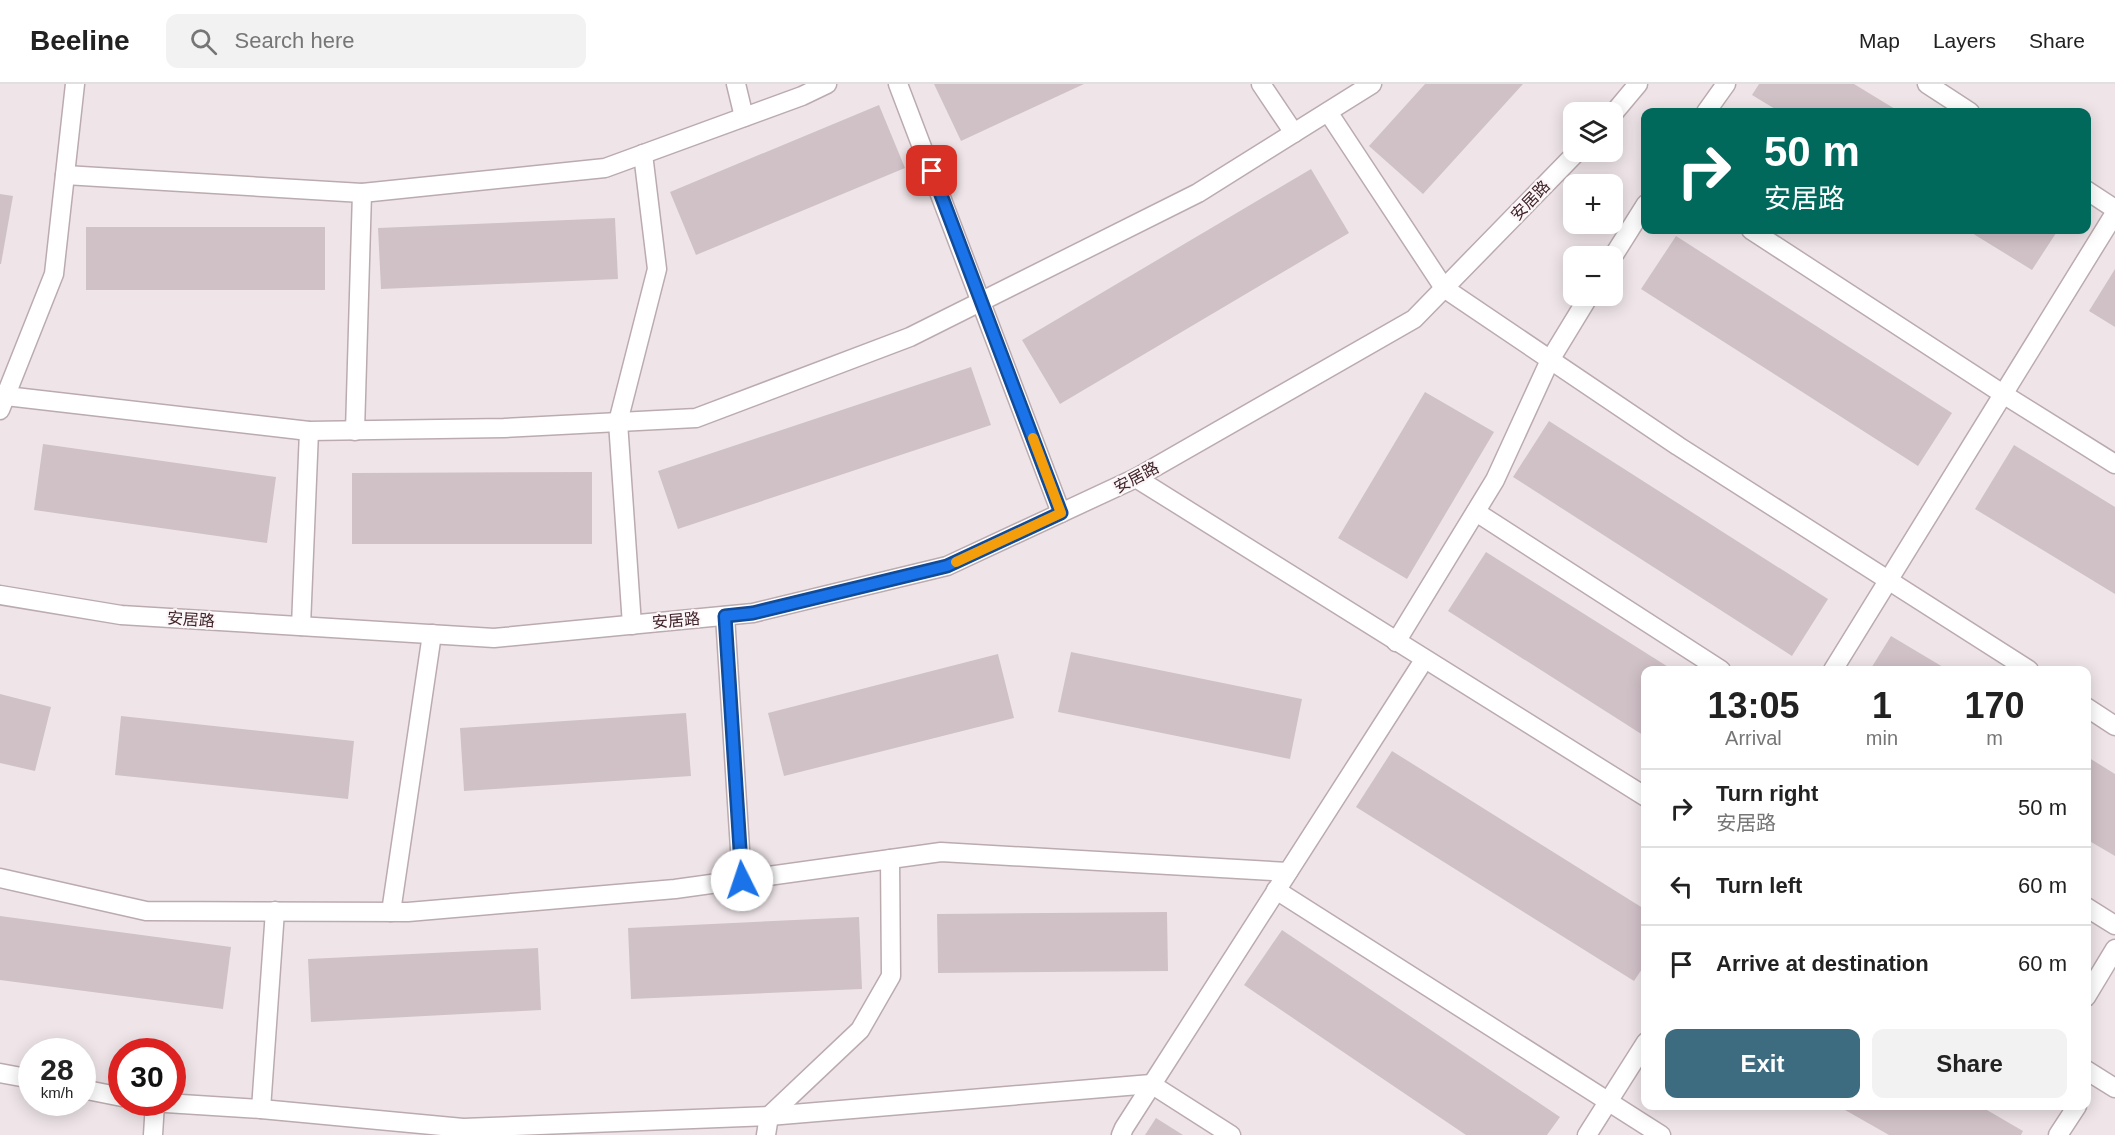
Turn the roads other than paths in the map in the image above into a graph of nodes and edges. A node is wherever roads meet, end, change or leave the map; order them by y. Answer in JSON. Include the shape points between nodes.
{"nodes":[{"id":1,"x":75,"y":84,"type":"edge"},
{"id":2,"x":736,"y":84,"type":"edge"},
{"id":3,"x":827,"y":84,"type":"edge"},
{"id":4,"x":898,"y":84,"type":"edge"},
{"id":5,"x":1261,"y":84,"type":"edge"},
{"id":6,"x":1372,"y":84,"type":"edge"},
{"id":7,"x":1638,"y":84,"type":"edge"},
{"id":8,"x":1726,"y":84,"type":"edge"},
{"id":9,"x":1927,"y":84,"type":"edge"},
{"id":10,"x":1623,"y":102,"type":"edge"},
{"id":11,"x":1709,"y":108,"type":"edge"},
{"id":12,"x":1964,"y":108,"type":"edge"},
{"id":13,"x":1328,"y":112,"type":"junction"},
{"id":14,"x":744,"y":117,"type":"junction"},
{"id":15,"x":1294,"y":133,"type":"junction"},
{"id":16,"x":643,"y":154,"type":"junction"},
{"id":17,"x":1567,"y":162,"type":"edge"},
{"id":18,"x":65,"y":175,"type":"junction"},
{"id":19,"x":363,"y":192,"type":"junction"},
{"id":20,"x":2091,"y":194,"type":"edge"},
{"id":21,"x":2115,"y":211,"type":"edge"},
{"id":22,"x":1641,"y":212,"type":"edge"},
{"id":23,"x":1757,"y":234,"type":"edge"},
{"id":24,"x":1620,"y":246,"type":"edge"},
{"id":25,"x":1444,"y":288,"type":"junction"},
{"id":26,"x":981,"y":302,"type":"junction"},
{"id":27,"x":1583,"y":306,"type":"edge"},
{"id":28,"x":1550,"y":360,"type":"junction"},
{"id":29,"x":2003,"y":394,"type":"junction"},
{"id":30,"x":2,"y":400,"type":"edge"},
{"id":31,"x":618,"y":422,"type":"junction"},
{"id":32,"x":309,"y":431,"type":"junction"},
{"id":33,"x":355,"y":431,"type":"junction"},
{"id":34,"x":2115,"y":464,"type":"edge"},
{"id":35,"x":1136,"y":478,"type":"junction"},
{"id":36,"x":1061,"y":513,"type":"junction"},
{"id":37,"x":1476,"y":513,"type":"junction"},
{"id":38,"x":1888,"y":580,"type":"junction"},
{"id":39,"x":0,"y":595,"type":"edge"},
{"id":40,"x":725,"y":616,"type":"junction"},
{"id":41,"x":632,"y":625,"type":"junction"},
{"id":42,"x":301,"y":626,"type":"junction"},
{"id":43,"x":432,"y":634,"type":"junction"},
{"id":44,"x":1396,"y":642,"type":"junction"},
{"id":45,"x":1424,"y":660,"type":"junction"},
{"id":46,"x":1714,"y":666,"type":"edge"},
{"id":47,"x":1835,"y":666,"type":"edge"},
{"id":48,"x":2023,"y":666,"type":"edge"},
{"id":49,"x":2091,"y":710,"type":"edge"},
{"id":50,"x":2115,"y":726,"type":"edge"},
{"id":51,"x":1641,"y":794,"type":"edge"},
{"id":52,"x":890,"y":859,"type":"junction"},
{"id":53,"x":1288,"y":872,"type":"junction"},
{"id":54,"x":0,"y":878,"type":"edge"},
{"id":55,"x":742,"y":880,"type":"junction"},
{"id":56,"x":1276,"y":890,"type":"junction"},
{"id":57,"x":2091,"y":910,"type":"edge"},
{"id":58,"x":274,"y":911,"type":"junction"},
{"id":59,"x":391,"y":912,"type":"junction"},
{"id":60,"x":2115,"y":925,"type":"edge"},
{"id":61,"x":2115,"y":949,"type":"edge"},
{"id":62,"x":2091,"y":988,"type":"edge"},
{"id":63,"x":1641,"y":1050,"type":"edge"},
{"id":64,"x":0,"y":1072,"type":"edge"},
{"id":65,"x":18,"y":1076,"type":"edge"},
{"id":66,"x":2091,"y":1079,"type":"edge"},
{"id":67,"x":1151,"y":1084,"type":"junction"},
{"id":68,"x":2115,"y":1088,"type":"edge"},
{"id":69,"x":1608,"y":1102,"type":"junction"},
{"id":70,"x":186,"y":1105,"type":"edge"},
{"id":71,"x":261,"y":1109,"type":"junction"},
{"id":72,"x":2074,"y":1110,"type":"edge"},
{"id":73,"x":153,"y":1116,"type":"edge"},
{"id":74,"x":769,"y":1116,"type":"junction"},
{"id":75,"x":153,"y":1135,"type":"edge"},
{"id":76,"x":766,"y":1135,"type":"edge"},
{"id":77,"x":1121,"y":1135,"type":"edge"},
{"id":78,"x":1232,"y":1135,"type":"edge"},
{"id":79,"x":1587,"y":1135,"type":"edge"},
{"id":80,"x":1660,"y":1135,"type":"edge"},
{"id":81,"x":2058,"y":1135,"type":"edge"}],
"edges":[{"from":1,"to":18,"type":"street"},
{"from":2,"to":14,"type":"street"},
{"from":3,"to":14,"type":"street"},
{"from":4,"to":26,"type":"street"},
{"from":5,"to":15,"type":"street"},
{"from":6,"to":13,"type":"street"},
{"from":7,"to":10,"type":"street"},
{"from":8,"to":11,"type":"street"},
{"from":9,"to":12,"type":"street"},
{"from":13,"to":15,"type":"street"},
{"from":13,"to":25,"type":"street"},
{"from":14,"to":16,"type":"street"},
{"from":15,"to":26,"type":"street","via":[[1198,193]]},
{"from":16,"to":19,"type":"street","via":[[605,168]]},
{"from":16,"to":31,"type":"street","via":[[657,269]]},
{"from":17,"to":25,"type":"street","name":"安居路"},
{"from":18,"to":19,"type":"street"},
{"from":18,"to":30,"type":"street","via":[[54,274]]},
{"from":19,"to":33,"type":"street"},
{"from":20,"to":21,"type":"street"},
{"from":21,"to":29,"type":"street"},
{"from":22,"to":24,"type":"street"},
{"from":23,"to":29,"type":"street"},
{"from":25,"to":28,"type":"street"},
{"from":25,"to":35,"type":"street","name":"安居路","via":[[1414,319]]},
{"from":26,"to":31,"type":"street","via":[[910,338],[696,418]]},
{"from":26,"to":36,"type":"street"},
{"from":27,"to":28,"type":"street"},
{"from":28,"to":37,"type":"street"},
{"from":28,"to":38,"type":"street"},
{"from":29,"to":34,"type":"street"},
{"from":29,"to":38,"type":"street"},
{"from":30,"to":32,"type":"street"},
{"from":31,"to":33,"type":"street"},
{"from":31,"to":41,"type":"street"},
{"from":32,"to":33,"type":"street"},
{"from":32,"to":42,"type":"street"},
{"from":35,"to":36,"type":"street","name":"安居路"},
{"from":35,"to":44,"type":"street"},
{"from":36,"to":40,"type":"street","name":"安居路","via":[[947,566],[753,613]]},
{"from":37,"to":44,"type":"street"},
{"from":37,"to":46,"type":"street"},
{"from":38,"to":47,"type":"street"},
{"from":38,"to":48,"type":"street"},
{"from":39,"to":42,"type":"street","name":"安居路","via":[[121,615]]},
{"from":40,"to":41,"type":"street","name":"安居路"},
{"from":40,"to":55,"type":"street"},
{"from":41,"to":43,"type":"street","name":"安居路","via":[[494,638]]},
{"from":42,"to":43,"type":"street","name":"安居路"},
{"from":43,"to":59,"type":"street"},
{"from":44,"to":45,"type":"street"},
{"from":45,"to":51,"type":"street"},
{"from":45,"to":53,"type":"street"},
{"from":49,"to":50,"type":"street"},
{"from":52,"to":53,"type":"street","via":[[941,852]]},
{"from":52,"to":55,"type":"street"},
{"from":52,"to":74,"type":"street","via":[[891,976],[860,1030]]},
{"from":53,"to":56,"type":"street"},
{"from":54,"to":58,"type":"street","via":[[146,911]]},
{"from":55,"to":59,"type":"street"},
{"from":56,"to":67,"type":"street"},
{"from":56,"to":69,"type":"street"},
{"from":57,"to":60,"type":"street"},
{"from":58,"to":59,"type":"street"},
{"from":58,"to":71,"type":"street"},
{"from":61,"to":62,"type":"street"},
{"from":63,"to":69,"type":"street"},
{"from":64,"to":65,"type":"street"},
{"from":66,"to":68,"type":"street"},
{"from":67,"to":74,"type":"street"},
{"from":67,"to":77,"type":"street"},
{"from":67,"to":78,"type":"street"},
{"from":69,"to":79,"type":"street"},
{"from":69,"to":80,"type":"street"},
{"from":70,"to":71,"type":"street"},
{"from":71,"to":74,"type":"street","via":[[464,1128]]},
{"from":72,"to":81,"type":"street"},
{"from":73,"to":75,"type":"street"},
{"from":74,"to":76,"type":"street"}]}
